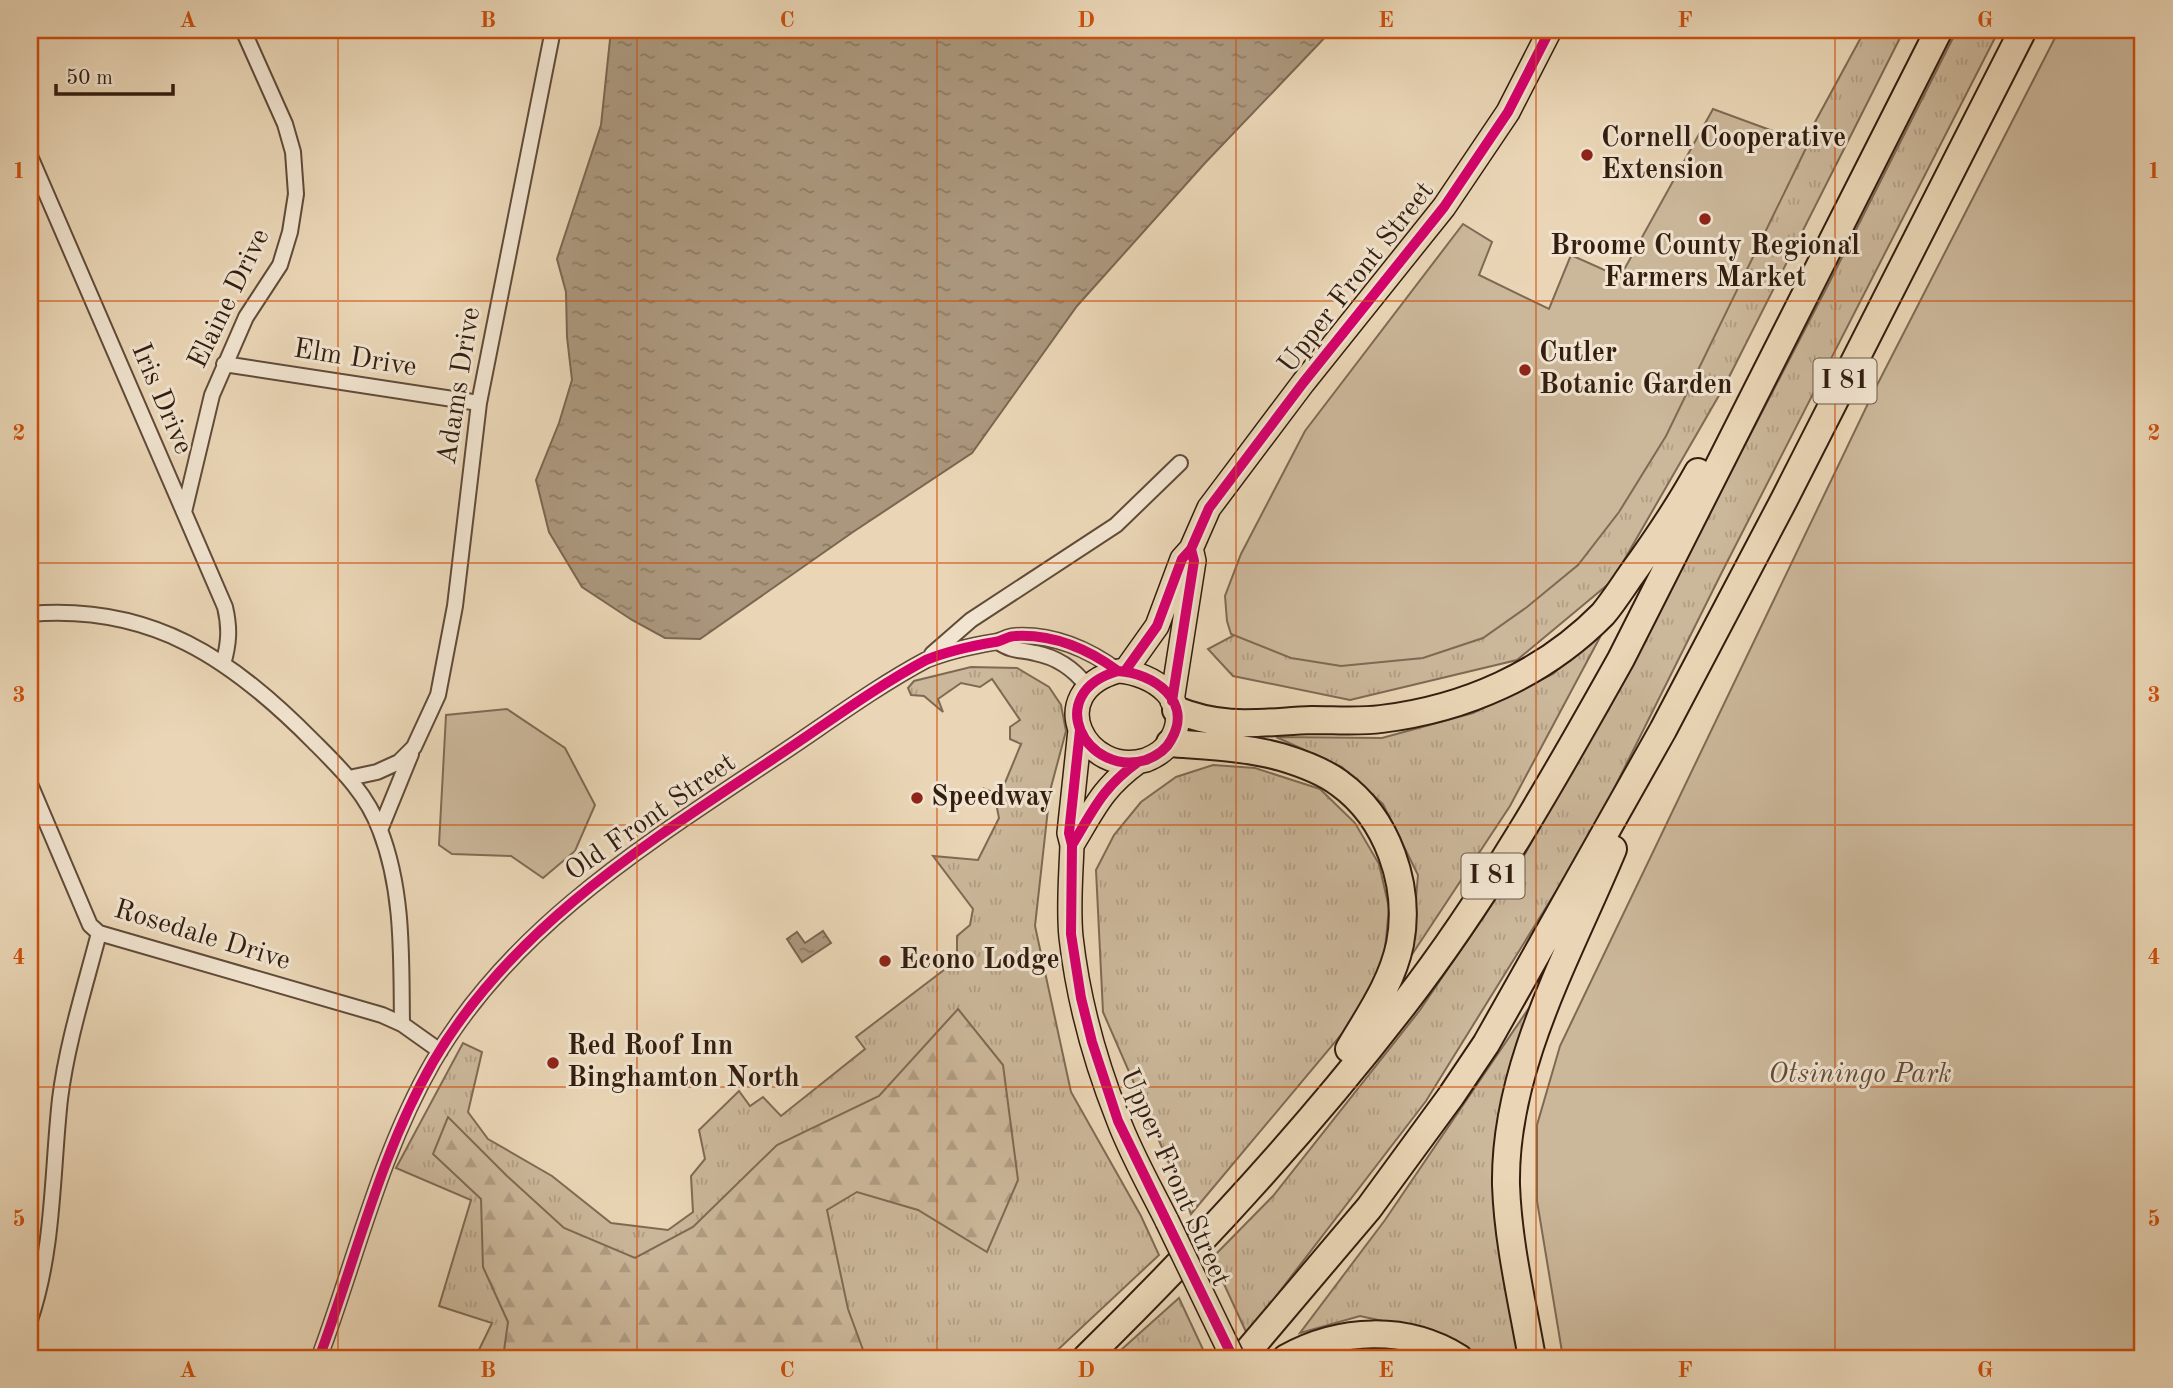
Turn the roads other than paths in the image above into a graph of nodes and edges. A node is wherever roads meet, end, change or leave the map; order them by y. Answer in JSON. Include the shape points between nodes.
{"nodes":[{"id":1,"x":243,"y":30,"type":"edge"},
{"id":2,"x":553,"y":30,"type":"edge"},
{"id":3,"x":1550,"y":30,"type":"edge"},
{"id":4,"x":1939,"y":30,"type":"edge"},
{"id":5,"x":2023,"y":30,"type":"edge"},
{"id":6,"x":30,"y":156,"type":"edge"},
{"id":7,"x":1794,"y":320,"type":"junction"},
{"id":8,"x":223,"y":364,"type":"junction"},
{"id":9,"x":478,"y":402,"type":"junction"},
{"id":10,"x":1180,"y":463,"type":"dead end"},
{"id":11,"x":184,"y":513,"type":"junction"},
{"id":12,"x":1191,"y":549,"type":"junction"},
{"id":13,"x":30,"y":614,"type":"edge"},
{"id":14,"x":998,"y":642,"type":"junction"},
{"id":15,"x":926,"y":660,"type":"junction"},
{"id":16,"x":223,"y":664,"type":"junction"},
{"id":17,"x":1121,"y":671,"type":"junction"},
{"id":18,"x":1087,"y":685,"type":"junction"},
{"id":19,"x":1174,"y":705,"type":"junction"},
{"id":20,"x":1080,"y":730,"type":"junction"},
{"id":21,"x":1663,"y":730,"type":"junction"},
{"id":22,"x":1170,"y":743,"type":"junction"},
{"id":23,"x":414,"y":747,"type":"junction"},
{"id":24,"x":1138,"y":762,"type":"junction"},
{"id":25,"x":349,"y":778,"type":"junction"},
{"id":26,"x":30,"y":784,"type":"edge"},
{"id":27,"x":380,"y":830,"type":"junction"},
{"id":28,"x":1072,"y":845,"type":"junction"},
{"id":29,"x":100,"y":933,"type":"junction"},
{"id":30,"x":402,"y":1024,"type":"junction"},
{"id":31,"x":440,"y":1051,"type":"junction"},
{"id":32,"x":1300,"y":1131,"type":"junction"},
{"id":33,"x":30,"y":1320,"type":"edge"},
{"id":34,"x":318,"y":1358,"type":"edge"},
{"id":35,"x":1086,"y":1358,"type":"edge"},
{"id":36,"x":1233,"y":1358,"type":"edge"},
{"id":37,"x":1242,"y":1358,"type":"edge"},
{"id":38,"x":1286,"y":1358,"type":"edge"},
{"id":39,"x":1459,"y":1358,"type":"edge"},
{"id":40,"x":1532,"y":1358,"type":"edge"}],
"edges":[{"from":1,"to":8,"type":"street","name":"Elaine Drive","via":[[285,124],[296,194],[280,265],[246,317]]},
{"from":2,"to":9,"type":"street","name":"Adams Drive"},
{"from":3,"to":12,"type":"main road","name":"Upper Front Street","via":[[1508,112],[1444,207],[1218,494]]},
{"from":4,"to":7,"type":"highway","number":"I 81"},
{"from":5,"to":21,"type":"highway","number":"I 81"},
{"from":6,"to":11,"type":"street","name":"Iris Drive"},
{"from":7,"to":19,"type":"highway","via":[[1739,400],[1665,526],[1605,612],[1539,666],[1490,692],[1379,720],[1229,724],[1196,718]]},
{"from":7,"to":32,"type":"highway","number":"I 81","via":[[1564,761],[1474,906],[1405,1004]]},
{"from":8,"to":9,"type":"street","name":"Elm Drive"},
{"from":8,"to":11,"type":"street","name":"Elaine Drive"},
{"from":9,"to":23,"type":"street","name":"Adams Drive","via":[[447,657],[438,695]]},
{"from":10,"to":15,"type":"street","name":"Old Front Street","via":[[1116,525],[971,620]]},
{"from":11,"to":16,"type":"street","name":"Iris Drive","via":[[228,620]]},
{"from":12,"to":17,"type":"main road","name":"Upper Front Street","via":[[1182,559],[1157,626]]},
{"from":12,"to":19,"type":"main road","name":"Upper Front Street","via":[[1194,561]]},
{"from":13,"to":16,"type":"street","via":[[93,614],[135,623],[181,639]]},
{"from":14,"to":15,"type":"street","name":"Old Front Street"},
{"from":14,"to":17,"type":"street","name":"Old Front Street","via":[[1012,636],[1053,639]]},
{"from":14,"to":18,"type":"street","name":"Old Front Street","via":[[1011,650],[1055,660]]},
{"from":15,"to":31,"type":"street","name":"Old Front Street","via":[[650,842],[582,894],[530,939],[483,989]]},
{"from":16,"to":25,"type":"street","via":[[286,714]]},
{"from":17,"to":18,"type":"main road"},
{"from":17,"to":19,"type":"main road","via":[[1153,680],[1166,690]]},
{"from":18,"to":20,"type":"main road","name":"Upper Front Street","via":[[1077,706]]},
{"from":19,"to":22,"type":"main road","name":"Upper Front Street","via":[[1177,722]]},
{"from":20,"to":24,"type":"main road","via":[[1103,755]]},
{"from":20,"to":28,"type":"main road","name":"Upper Front Street","via":[[1069,833]]},
{"from":21,"to":37,"type":"highway","number":"I 81","via":[[1472,1065],[1369,1208]]},
{"from":21,"to":40,"type":"highway","via":[[1528,1051],[1510,1131],[1506,1185],[1513,1257]]},
{"from":22,"to":24,"type":"main road","name":"Upper Front Street","via":[[1156,756]]},
{"from":22,"to":32,"type":"highway","via":[[1281,757],[1339,783],[1366,808],[1402,885],[1400,946],[1388,982]]},
{"from":23,"to":25,"type":"street","name":"Adams Drive","via":[[399,762]]},
{"from":23,"to":27,"type":"street","name":"Adams Drive"},
{"from":24,"to":28,"type":"main road","name":"Upper Front Street","via":[[1102,794]]},
{"from":25,"to":27,"type":"street"},
{"from":26,"to":29,"type":"street","name":"Rosedale Drive","via":[[90,925]]},
{"from":27,"to":30,"type":"street","via":[[400,920]]},
{"from":28,"to":36,"type":"main road","name":"Upper Front Street","bridge":true,"via":[[1071,934],[1092,1042],[1118,1121]]},
{"from":29,"to":30,"type":"street","name":"Rosedale Drive"},
{"from":29,"to":33,"type":"street","via":[[61,1097],[42,1273]]},
{"from":30,"to":31,"type":"street","name":"Rosedale Drive"},
{"from":31,"to":34,"type":"street","name":"Old Front Street","via":[[400,1127]]},
{"from":32,"to":35,"type":"highway","number":"I 81","via":[[1187,1258]]},
{"from":38,"to":39,"type":"highway","via":[[1325,1340],[1373,1333],[1428,1343]]}]}
